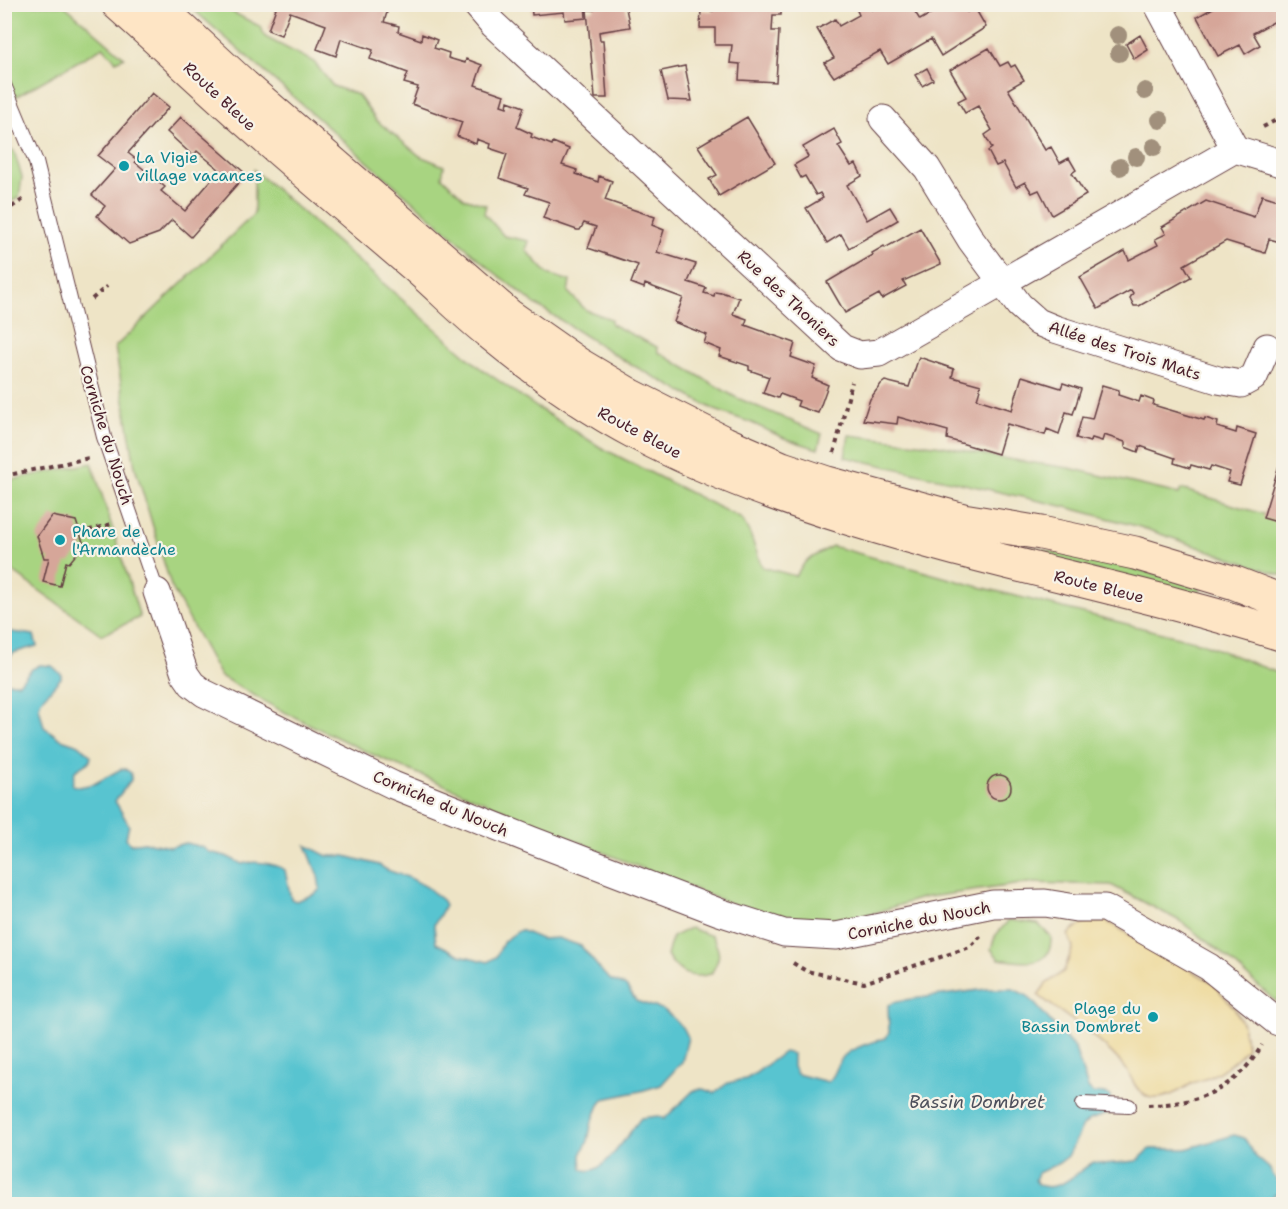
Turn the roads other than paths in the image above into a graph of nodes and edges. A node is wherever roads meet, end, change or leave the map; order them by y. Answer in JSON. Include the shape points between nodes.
{"nodes":[{"id":1,"x":118,"y":4,"type":"edge"},
{"id":2,"x":155,"y":4,"type":"edge"},
{"id":3,"x":476,"y":4,"type":"edge"},
{"id":4,"x":1157,"y":5,"type":"edge"},
{"id":5,"x":4,"y":85,"type":"edge"},
{"id":6,"x":883,"y":119,"type":"dead end"},
{"id":7,"x":1235,"y":149,"type":"junction"},
{"id":8,"x":1284,"y":164,"type":"edge"},
{"id":9,"x":1002,"y":281,"type":"junction"},
{"id":10,"x":1267,"y":347,"type":"dead end"},
{"id":11,"x":157,"y":592,"type":"joint"},
{"id":12,"x":1284,"y":602,"type":"edge"},
{"id":13,"x":1284,"y":635,"type":"edge"},
{"id":14,"x":1280,"y":1022,"type":"edge"},
{"id":15,"x":1083,"y":1104,"type":"dead end"},
{"id":16,"x":1129,"y":1106,"type":"road end"}],
"edges":[{"from":1,"to":13,"type":"street","name":"Route Bleue","via":[[488,332],[566,391],[634,432],[775,495],[866,524]]},
{"from":2,"to":12,"type":"street","name":"Route Bleue","via":[[508,315],[630,395],[725,444],[827,483],[963,520],[1135,553]]},
{"from":3,"to":9,"type":"street","name":"Rue des Thoniers","via":[[842,348],[860,355],[879,353]]},
{"from":4,"to":7,"type":"street"},
{"from":5,"to":11,"type":"lane","name":"Corniche du Nouch","via":[[36,162],[110,454]]},
{"from":6,"to":9,"type":"street","name":"Allée des Trois Mats","via":[[927,168],[971,240]]},
{"from":7,"to":8,"type":"street"},
{"from":7,"to":9,"type":"street","name":"Rue des Thoniers"},
{"from":9,"to":10,"type":"street","name":"Allée des Trois Mats","via":[[1019,305],[1038,322],[1218,380],[1241,384],[1254,377]]},
{"from":11,"to":14,"type":"street","name":"Corniche du Nouch","via":[[185,674],[204,693],[393,785],[719,912],[784,933],[836,936],[993,904],[1105,908],[1209,967]]},
{"from":15,"to":16,"type":"lane"}]}
